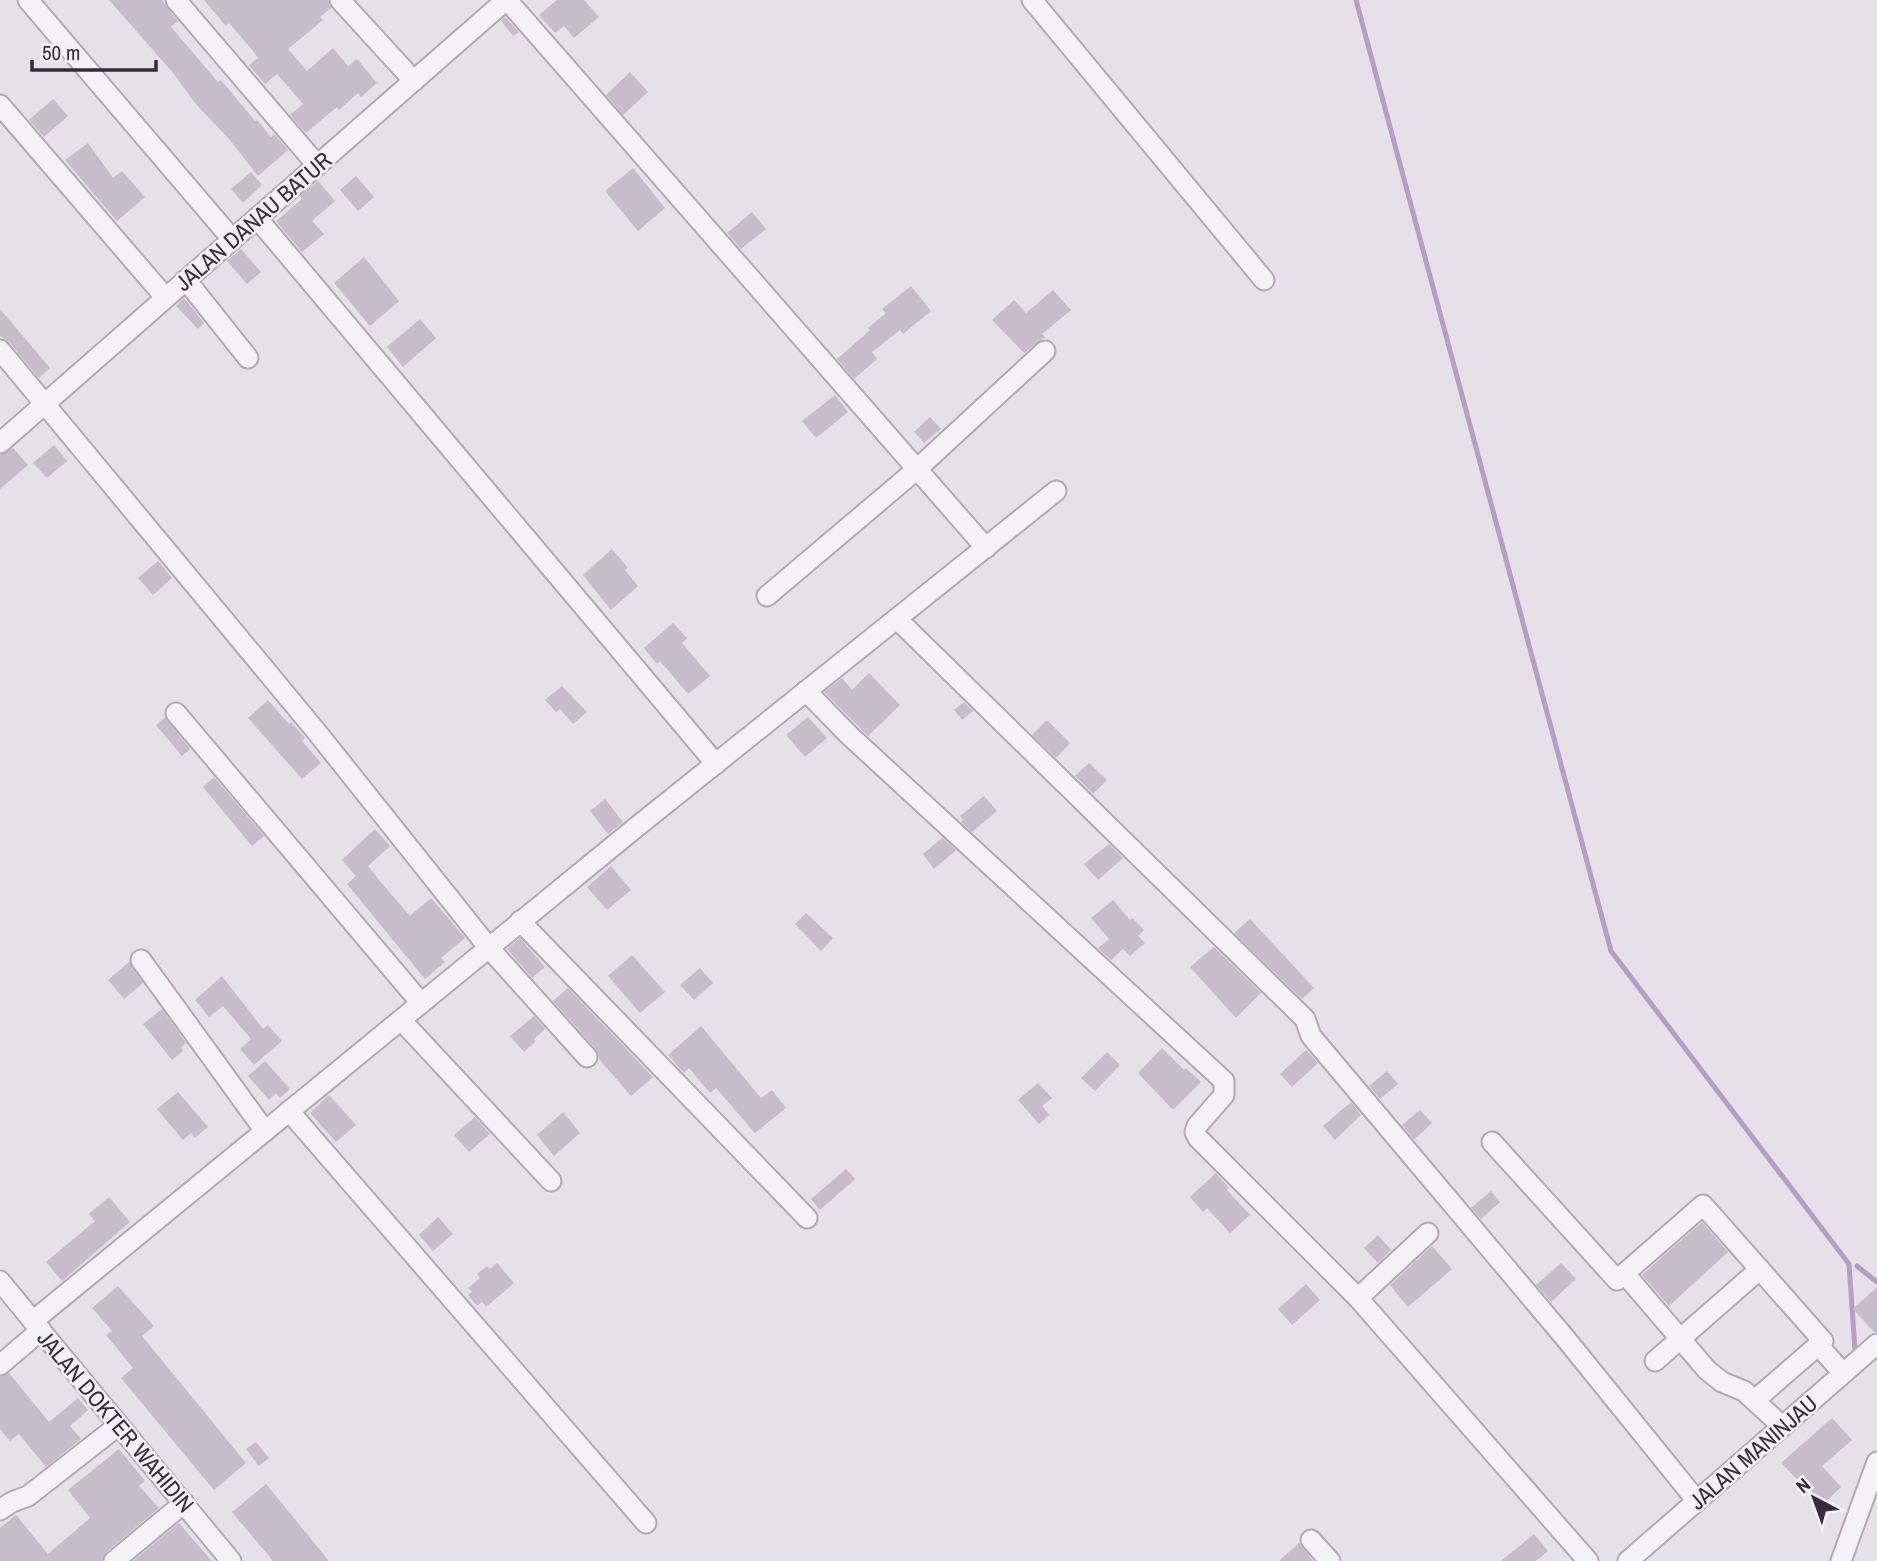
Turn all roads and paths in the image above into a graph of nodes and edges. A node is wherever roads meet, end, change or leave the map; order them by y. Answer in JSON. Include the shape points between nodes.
{"nodes":[{"id":1,"x":28,"y":0,"type":"edge"},
{"id":2,"x":176,"y":0,"type":"edge"},
{"id":3,"x":340,"y":0,"type":"edge"},
{"id":4,"x":506,"y":0,"type":"edge"},
{"id":5,"x":1032,"y":0,"type":"edge"},
{"id":6,"x":485,"y":7,"type":"edge"},
{"id":7,"x":414,"y":81,"type":"junction"},
{"id":8,"x":0,"y":105,"type":"edge"},
{"id":9,"x":317,"y":165,"type":"junction"},
{"id":10,"x":257,"y":218,"type":"junction"},
{"id":11,"x":232,"y":239,"type":"junction"},
{"id":12,"x":186,"y":280,"type":"junction"},
{"id":13,"x":1264,"y":280,"type":"dead end"},
{"id":14,"x":165,"y":298,"type":"junction"},
{"id":15,"x":0,"y":350,"type":"edge"},
{"id":16,"x":1045,"y":351,"type":"dead end"},
{"id":17,"x":248,"y":358,"type":"dead end"},
{"id":18,"x":45,"y":404,"type":"junction"},
{"id":19,"x":0,"y":443,"type":"edge"},
{"id":20,"x":916,"y":470,"type":"junction"},
{"id":21,"x":1056,"y":491,"type":"dead end"},
{"id":22,"x":986,"y":548,"type":"junction"},
{"id":23,"x":767,"y":596,"type":"dead end"},
{"id":24,"x":897,"y":619,"type":"junction"},
{"id":25,"x":806,"y":691,"type":"junction"},
{"id":26,"x":176,"y":713,"type":"dead end"},
{"id":27,"x":716,"y":764,"type":"junction"},
{"id":28,"x":520,"y":921,"type":"junction"},
{"id":29,"x":489,"y":948,"type":"junction"},
{"id":30,"x":141,"y":960,"type":"dead end"},
{"id":31,"x":421,"y":1003,"type":"junction"},
{"id":32,"x":401,"y":1020,"type":"junction"},
{"id":33,"x":587,"y":1058,"type":"dead end"},
{"id":34,"x":289,"y":1111,"type":"junction"},
{"id":35,"x":265,"y":1131,"type":"junction"},
{"id":36,"x":1492,"y":1142,"type":"dead end"},
{"id":37,"x":551,"y":1181,"type":"dead end"},
{"id":38,"x":807,"y":1218,"type":"dead end"},
{"id":39,"x":1428,"y":1233,"type":"dead end"},
{"id":40,"x":1760,"y":1269,"type":"junction"},
{"id":41,"x":1625,"y":1274,"type":"junction"},
{"id":42,"x":0,"y":1281,"type":"edge"},
{"id":43,"x":1358,"y":1298,"type":"junction"},
{"id":44,"x":37,"y":1326,"type":"junction"},
{"id":45,"x":1681,"y":1339,"type":"junction"},
{"id":46,"x":1818,"y":1345,"type":"junction"},
{"id":47,"x":1875,"y":1346,"type":"edge"},
{"id":48,"x":1655,"y":1361,"type":"dead end"},
{"id":49,"x":0,"y":1365,"type":"edge"},
{"id":50,"x":1843,"y":1373,"type":"junction"},
{"id":51,"x":1755,"y":1400,"type":"junction"},
{"id":52,"x":119,"y":1425,"type":"junction"},
{"id":53,"x":1782,"y":1426,"type":"junction"},
{"id":54,"x":1877,"y":1462,"type":"edge"},
{"id":55,"x":1697,"y":1501,"type":"junction"},
{"id":56,"x":184,"y":1503,"type":"junction"},
{"id":57,"x":0,"y":1510,"type":"edge"},
{"id":58,"x":646,"y":1523,"type":"dead end"},
{"id":59,"x":1311,"y":1540,"type":"dead end"},
{"id":60,"x":1842,"y":1560,"type":"edge"},
{"id":61,"x":114,"y":1561,"type":"edge"},
{"id":62,"x":231,"y":1561,"type":"edge"},
{"id":63,"x":1330,"y":1561,"type":"edge"},
{"id":64,"x":1588,"y":1561,"type":"edge"},
{"id":65,"x":1628,"y":1561,"type":"edge"}],
"edges":[{"from":1,"to":11,"type":"street"},
{"from":2,"to":9,"type":"street"},
{"from":3,"to":7,"type":"street"},
{"from":4,"to":6,"type":"street","name":"JALAN DANAU BATUR"},
{"from":4,"to":20,"type":"street"},
{"from":5,"to":13,"type":"street"},
{"from":6,"to":7,"type":"street","name":"JALAN DANAU BATUR"},
{"from":7,"to":9,"type":"street","name":"JALAN DANAU BATUR"},
{"from":8,"to":14,"type":"street"},
{"from":9,"to":10,"type":"street","name":"JALAN DANAU BATUR"},
{"from":10,"to":11,"type":"street","name":"JALAN DANAU BATUR"},
{"from":10,"to":27,"type":"street"},
{"from":11,"to":12,"type":"street","name":"JALAN DANAU BATUR"},
{"from":12,"to":14,"type":"street","name":"JALAN DANAU BATUR"},
{"from":12,"to":17,"type":"street"},
{"from":14,"to":18,"type":"street","name":"JALAN DANAU BATUR"},
{"from":15,"to":18,"type":"street"},
{"from":16,"to":20,"type":"street"},
{"from":18,"to":19,"type":"street","name":"JALAN DANAU BATUR"},
{"from":18,"to":29,"type":"street"},
{"from":20,"to":22,"type":"street"},
{"from":20,"to":23,"type":"street"},
{"from":21,"to":22,"type":"street"},
{"from":22,"to":24,"type":"street"},
{"from":24,"to":25,"type":"street"},
{"from":24,"to":55,"type":"street","via":[[1305,1019],[1311,1036]]},
{"from":25,"to":27,"type":"street"},
{"from":25,"to":43,"type":"street","via":[[1224,1081],[1224,1095],[1197,1126],[1198,1138]]},
{"from":26,"to":31,"type":"street"},
{"from":27,"to":28,"type":"street"},
{"from":28,"to":29,"type":"street"},
{"from":28,"to":38,"type":"street"},
{"from":29,"to":31,"type":"street"},
{"from":29,"to":33,"type":"street"},
{"from":30,"to":35,"type":"street"},
{"from":31,"to":32,"type":"street"},
{"from":32,"to":34,"type":"street"},
{"from":32,"to":37,"type":"street"},
{"from":34,"to":35,"type":"street"},
{"from":34,"to":58,"type":"street"},
{"from":35,"to":44,"type":"street"},
{"from":36,"to":41,"type":"street","via":[[1618,1280]]},
{"from":39,"to":43,"type":"street"},
{"from":40,"to":41,"type":"street","via":[[1703,1205]]},
{"from":40,"to":45,"type":"street"},
{"from":40,"to":46,"type":"street","via":[[1823,1341]]},
{"from":41,"to":45,"type":"street"},
{"from":42,"to":44,"type":"street","name":"JALAN DOKTER WAHIDIN"},
{"from":43,"to":64,"type":"street"},
{"from":44,"to":49,"type":"street"},
{"from":44,"to":52,"type":"street","name":"JALAN DOKTER WAHIDIN"},
{"from":45,"to":48,"type":"street"},
{"from":45,"to":51,"type":"street","via":[[1713,1375]]},
{"from":46,"to":50,"type":"street"},
{"from":46,"to":51,"type":"street"},
{"from":47,"to":50,"type":"street","name":"JALAN MANINJAU"},
{"from":50,"to":53,"type":"street","name":"JALAN MANINJAU"},
{"from":51,"to":53,"type":"street"},
{"from":52,"to":56,"type":"street","name":"JALAN DOKTER WAHIDIN"},
{"from":52,"to":57,"type":"street","via":[[28,1496]]},
{"from":53,"to":55,"type":"street","name":"JALAN MANINJAU"},
{"from":54,"to":60,"type":"street"},
{"from":55,"to":65,"type":"street","name":"JALAN MANINJAU"},
{"from":56,"to":61,"type":"street"},
{"from":56,"to":62,"type":"street","name":"JALAN DOKTER WAHIDIN"},
{"from":59,"to":63,"type":"street"}]}
